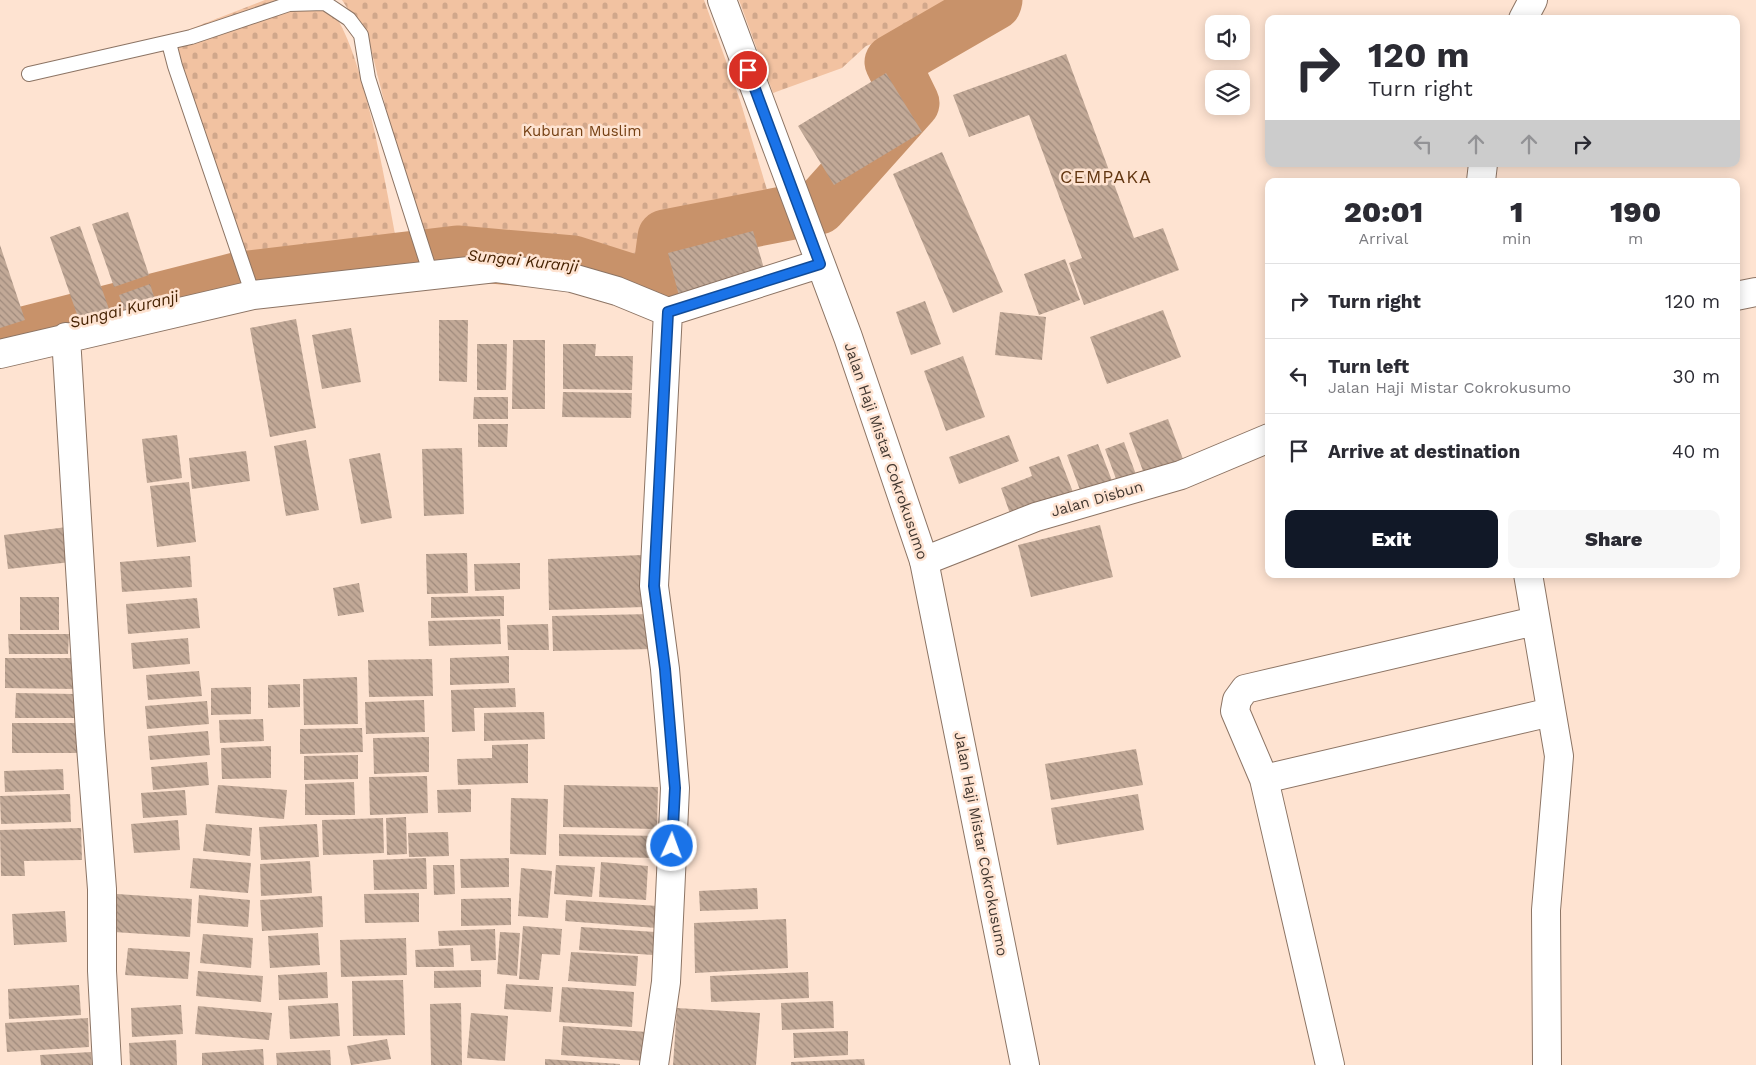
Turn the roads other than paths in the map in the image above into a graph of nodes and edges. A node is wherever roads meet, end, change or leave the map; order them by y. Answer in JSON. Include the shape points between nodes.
{"nodes":[{"id":1,"x":722,"y":0,"type":"edge"},
{"id":2,"x":1533,"y":0,"type":"edge"},
{"id":3,"x":1525,"y":15,"type":"edge"},
{"id":4,"x":169,"y":42,"type":"junction"},
{"id":5,"x":29,"y":74,"type":"dead end"},
{"id":6,"x":820,"y":264,"type":"junction"},
{"id":7,"x":431,"y":275,"type":"junction"},
{"id":8,"x":1756,"y":292,"type":"edge"},
{"id":9,"x":253,"y":294,"type":"junction"},
{"id":10,"x":1740,"y":295,"type":"edge"},
{"id":11,"x":668,"y":312,"type":"junction"},
{"id":12,"x":66,"y":337,"type":"junction"},
{"id":13,"x":0,"y":354,"type":"edge"},
{"id":14,"x":1265,"y":440,"type":"edge"},
{"id":15,"x":924,"y":561,"type":"junction"},
{"id":16,"x":1529,"y":578,"type":"edge"},
{"id":17,"x":1535,"y":621,"type":"junction"},
{"id":18,"x":1551,"y":712,"type":"junction"},
{"id":19,"x":1264,"y":779,"type":"junction"},
{"id":20,"x":107,"y":1065,"type":"edge"},
{"id":21,"x":654,"y":1065,"type":"edge"},
{"id":22,"x":1025,"y":1065,"type":"edge"},
{"id":23,"x":1330,"y":1065,"type":"edge"},
{"id":24,"x":1546,"y":1065,"type":"edge"}],
"edges":[{"from":1,"to":6,"type":"street","name":"Jalan Haji Mistar Cokrokusumo"},
{"from":2,"to":3,"type":"street"},
{"from":4,"to":5,"type":"lane"},
{"from":4,"to":7,"type":"lane","via":[[290,4],[325,3],[349,19],[361,35],[368,78]]},
{"from":4,"to":9,"type":"lane"},
{"from":6,"to":11,"type":"street"},
{"from":6,"to":15,"type":"street","name":"Jalan Haji Mistar Cokrokusumo"},
{"from":7,"to":9,"type":"street"},
{"from":7,"to":11,"type":"street","via":[[496,268],[572,278],[618,290]]},
{"from":8,"to":10,"type":"street"},
{"from":9,"to":12,"type":"street"},
{"from":11,"to":21,"type":"street","via":[[654,586],[675,788],[666,982]]},
{"from":12,"to":13,"type":"street"},
{"from":12,"to":20,"type":"street","via":[[102,889]]},
{"from":14,"to":15,"type":"street","name":"Jalan Disbun","via":[[1181,475],[1036,517]]},
{"from":15,"to":22,"type":"street","name":"Jalan Haji Mistar Cokrokusumo"},
{"from":16,"to":17,"type":"street"},
{"from":17,"to":18,"type":"street"},
{"from":17,"to":19,"type":"street","via":[[1245,689],[1235,710]]},
{"from":18,"to":19,"type":"street"},
{"from":18,"to":24,"type":"street","via":[[1559,756],[1546,910]]},
{"from":19,"to":23,"type":"street"}]}
